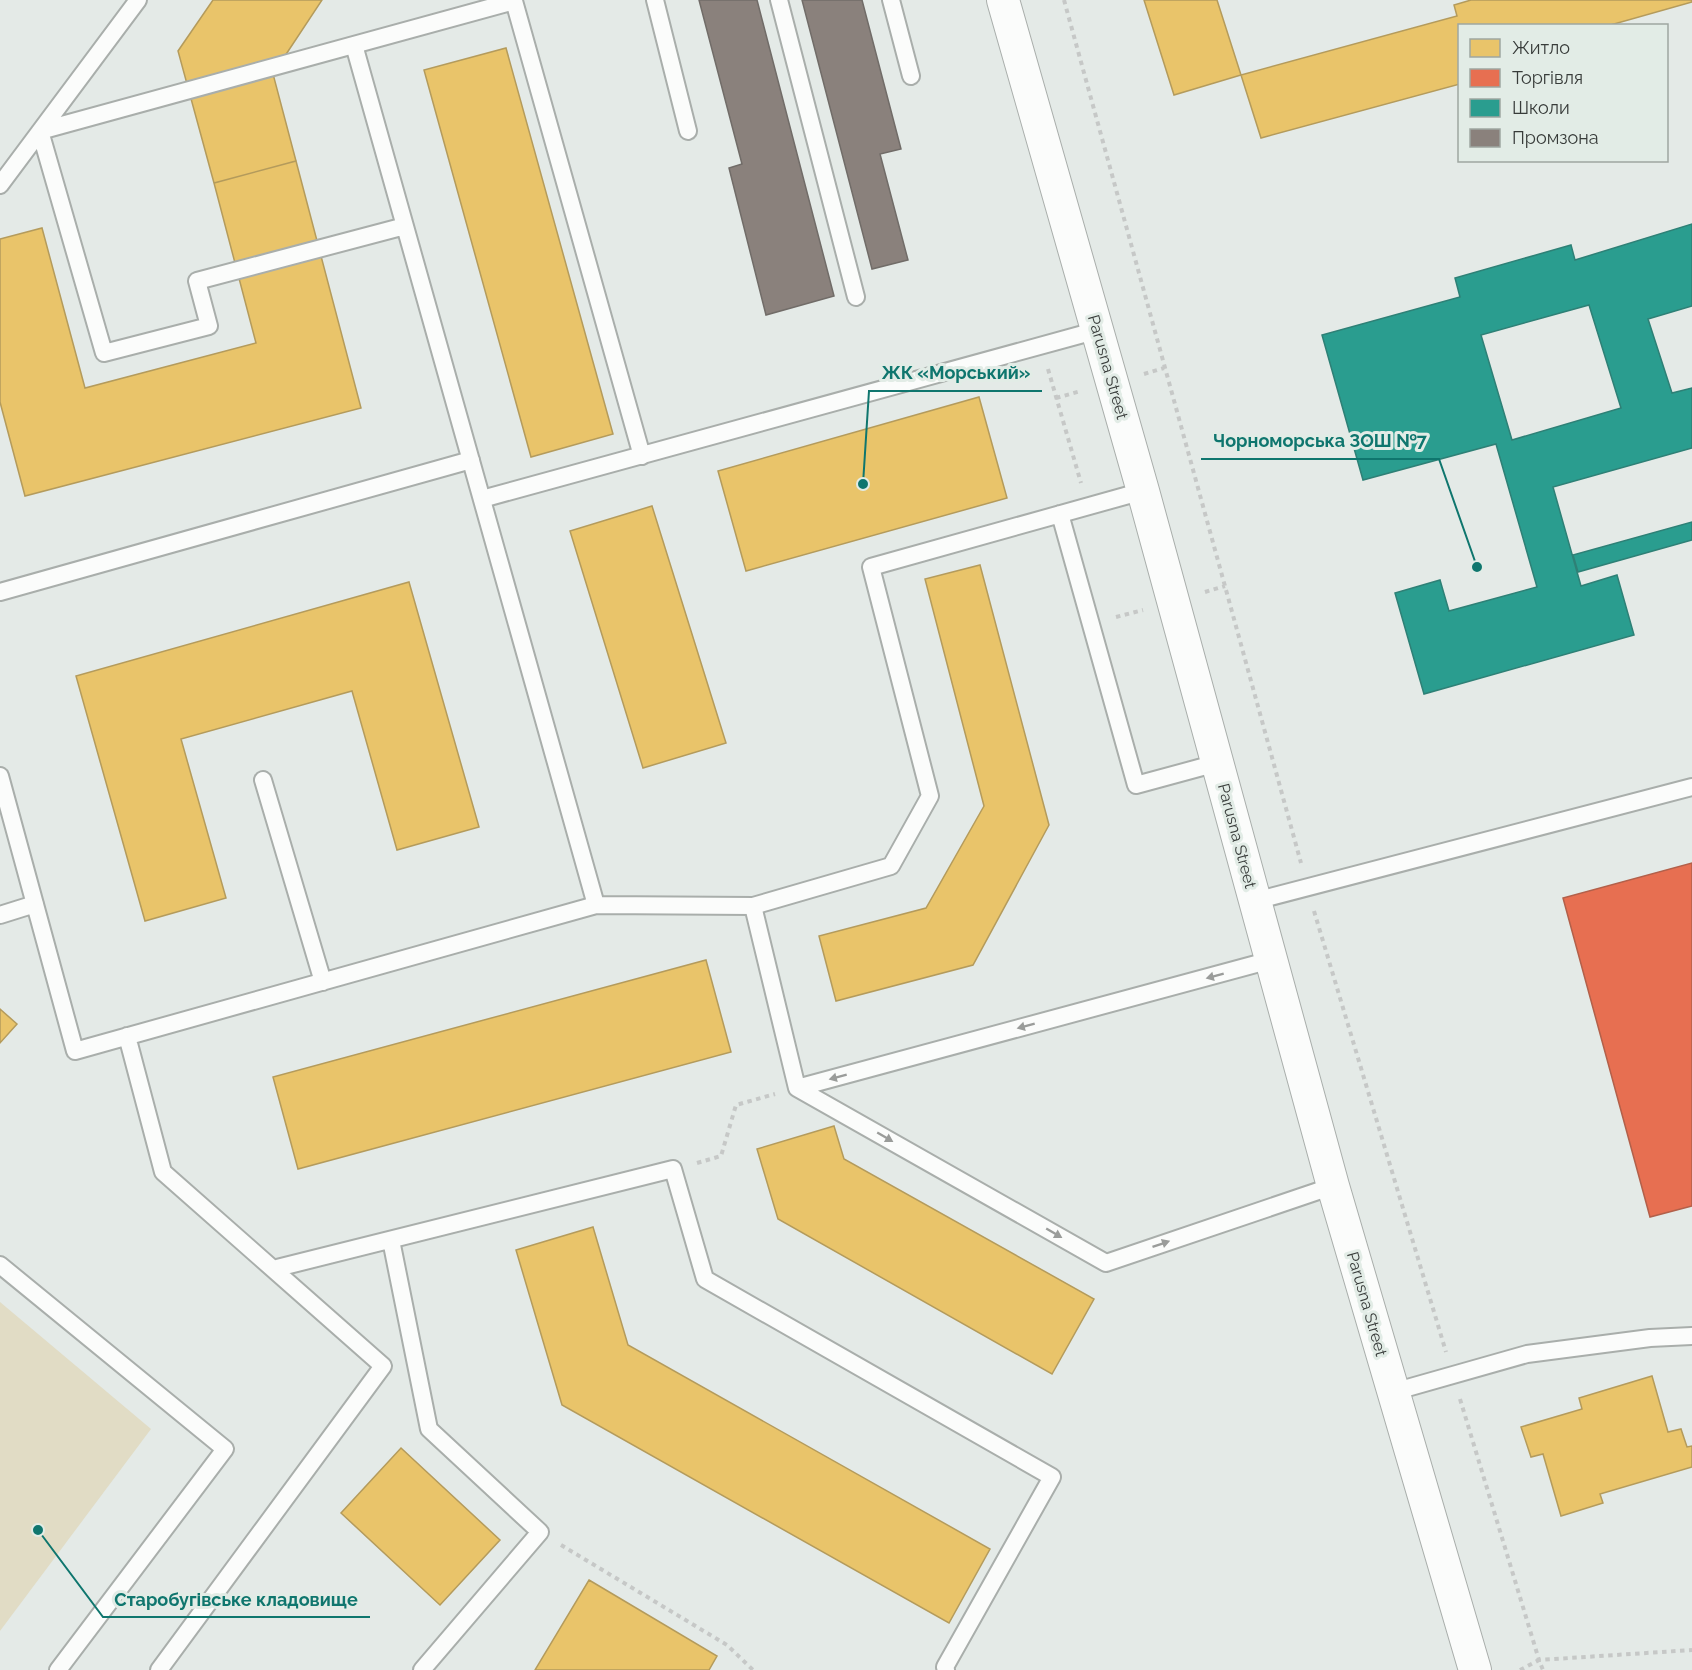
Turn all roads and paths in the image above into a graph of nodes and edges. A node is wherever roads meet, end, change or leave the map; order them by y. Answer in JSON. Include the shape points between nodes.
{"nodes":[{"id":1,"x":138,"y":0,"type":"edge"},
{"id":2,"x":655,"y":0,"type":"edge"},
{"id":3,"x":779,"y":0,"type":"edge"},
{"id":4,"x":891,"y":0,"type":"edge"},
{"id":5,"x":1003,"y":0,"type":"edge"},
{"id":6,"x":1064,"y":0,"type":"edge"},
{"id":7,"x":354,"y":45,"type":"junction"},
{"id":8,"x":911,"y":76,"type":"dead end"},
{"id":9,"x":688,"y":131,"type":"dead end"},
{"id":10,"x":40,"y":132,"type":"junction"},
{"id":11,"x":0,"y":185,"type":"edge"},
{"id":12,"x":405,"y":226,"type":"junction"},
{"id":13,"x":856,"y":297,"type":"dead end"},
{"id":14,"x":1098,"y":330,"type":"junction"},
{"id":15,"x":1042,"y":345,"type":"junction"},
{"id":16,"x":642,"y":456,"type":"junction"},
{"id":17,"x":471,"y":460,"type":"junction"},
{"id":18,"x":1143,"y":490,"type":"junction"},
{"id":19,"x":482,"y":500,"type":"junction"},
{"id":20,"x":1087,"y":506,"type":"junction"},
{"id":21,"x":1060,"y":514,"type":"junction"},
{"id":22,"x":0,"y":592,"type":"edge"},
{"id":23,"x":1217,"y":763,"type":"junction"},
{"id":24,"x":0,"y":776,"type":"edge"},
{"id":25,"x":263,"y":780,"type":"dead end"},
{"id":26,"x":1692,"y":787,"type":"edge"},
{"id":27,"x":1307,"y":888,"type":"junction"},
{"id":28,"x":1255,"y":901,"type":"junction"},
{"id":29,"x":35,"y":904,"type":"junction"},
{"id":30,"x":596,"y":905,"type":"junction"},
{"id":31,"x":753,"y":906,"type":"junction"},
{"id":32,"x":0,"y":915,"type":"edge"},
{"id":33,"x":1271,"y":960,"type":"junction"},
{"id":34,"x":323,"y":982,"type":"junction"},
{"id":35,"x":127,"y":1036,"type":"junction"},
{"id":36,"x":797,"y":1088,"type":"junction"},
{"id":37,"x":673,"y":1169,"type":"junction"},
{"id":38,"x":1333,"y":1186,"type":"junction"},
{"id":39,"x":391,"y":1240,"type":"junction"},
{"id":40,"x":0,"y":1265,"type":"edge"},
{"id":41,"x":273,"y":1269,"type":"junction"},
{"id":42,"x":1692,"y":1336,"type":"edge"},
{"id":43,"x":1453,"y":1375,"type":"junction"},
{"id":44,"x":1393,"y":1392,"type":"junction"},
{"id":45,"x":540,"y":1532,"type":"junction"},
{"id":46,"x":1692,"y":1650,"type":"edge"},
{"id":47,"x":1539,"y":1660,"type":"junction"},
{"id":48,"x":58,"y":1670,"type":"edge"},
{"id":49,"x":159,"y":1670,"type":"edge"},
{"id":50,"x":422,"y":1670,"type":"edge"},
{"id":51,"x":753,"y":1670,"type":"edge"},
{"id":52,"x":946,"y":1670,"type":"edge"},
{"id":53,"x":1475,"y":1670,"type":"edge"},
{"id":54,"x":1520,"y":1670,"type":"edge"},
{"id":55,"x":1543,"y":1670,"type":"edge"}],
"edges":[{"from":1,"to":10,"type":"lane"},
{"from":2,"to":9,"type":"lane"},
{"from":3,"to":13,"type":"lane"},
{"from":4,"to":8,"type":"lane"},
{"from":5,"to":14,"type":"street","name":"Parusna Street"},
{"from":6,"to":27,"type":"path"},
{"from":7,"to":10,"type":"lane"},
{"from":7,"to":12,"type":"lane"},
{"from":7,"to":16,"type":"lane","via":[[514,1]]},
{"from":10,"to":11,"type":"lane"},
{"from":10,"to":12,"type":"lane","via":[[104,353],[209,326],[197,280]]},
{"from":12,"to":17,"type":"lane"},
{"from":14,"to":15,"type":"lane"},
{"from":14,"to":18,"type":"street","name":"Parusna Street"},
{"from":15,"to":16,"type":"lane"},
{"from":15,"to":20,"type":"path"},
{"from":16,"to":19,"type":"lane"},
{"from":17,"to":19,"type":"lane"},
{"from":17,"to":22,"type":"lane"},
{"from":18,"to":20,"type":"lane"},
{"from":18,"to":23,"type":"street","name":"Parusna Street"},
{"from":19,"to":30,"type":"lane"},
{"from":20,"to":21,"type":"lane"},
{"from":21,"to":23,"type":"lane","via":[[1136,785]]},
{"from":21,"to":31,"type":"lane","via":[[871,567],[930,796],[891,866]]},
{"from":23,"to":28,"type":"street","name":"Parusna Street"},
{"from":24,"to":29,"type":"lane"},
{"from":25,"to":34,"type":"lane"},
{"from":26,"to":27,"type":"lane"},
{"from":27,"to":28,"type":"lane"},
{"from":27,"to":43,"type":"path"},
{"from":28,"to":33,"type":"street","name":"Parusna Street"},
{"from":29,"to":32,"type":"lane"},
{"from":29,"to":35,"type":"lane","via":[[75,1051]]},
{"from":30,"to":31,"type":"lane"},
{"from":30,"to":34,"type":"lane"},
{"from":31,"to":36,"type":"lane"},
{"from":33,"to":36,"type":"lane","one_way":true},
{"from":33,"to":38,"type":"street","name":"Parusna Street"},
{"from":34,"to":35,"type":"lane"},
{"from":35,"to":41,"type":"lane","via":[[163,1172]]},
{"from":36,"to":37,"type":"path","via":[[736,1105],[721,1156]]},
{"from":36,"to":38,"type":"lane","one_way":true,"via":[[1106,1263]]},
{"from":37,"to":39,"type":"lane"},
{"from":37,"to":52,"type":"lane","via":[[705,1279],[1052,1477]]},
{"from":38,"to":44,"type":"street","name":"Parusna Street"},
{"from":39,"to":41,"type":"lane"},
{"from":39,"to":45,"type":"lane","via":[[429,1429]]},
{"from":40,"to":48,"type":"lane","via":[[225,1449]]},
{"from":41,"to":49,"type":"lane","via":[[383,1366]]},
{"from":42,"to":43,"type":"lane","via":[[1527,1354]]},
{"from":43,"to":44,"type":"lane"},
{"from":43,"to":47,"type":"path"},
{"from":44,"to":53,"type":"street","name":"Parusna Street"},
{"from":45,"to":50,"type":"lane"},
{"from":45,"to":51,"type":"path","via":[[727,1646]]},
{"from":46,"to":47,"type":"path"},
{"from":47,"to":54,"type":"path"},
{"from":47,"to":55,"type":"path"}]}
